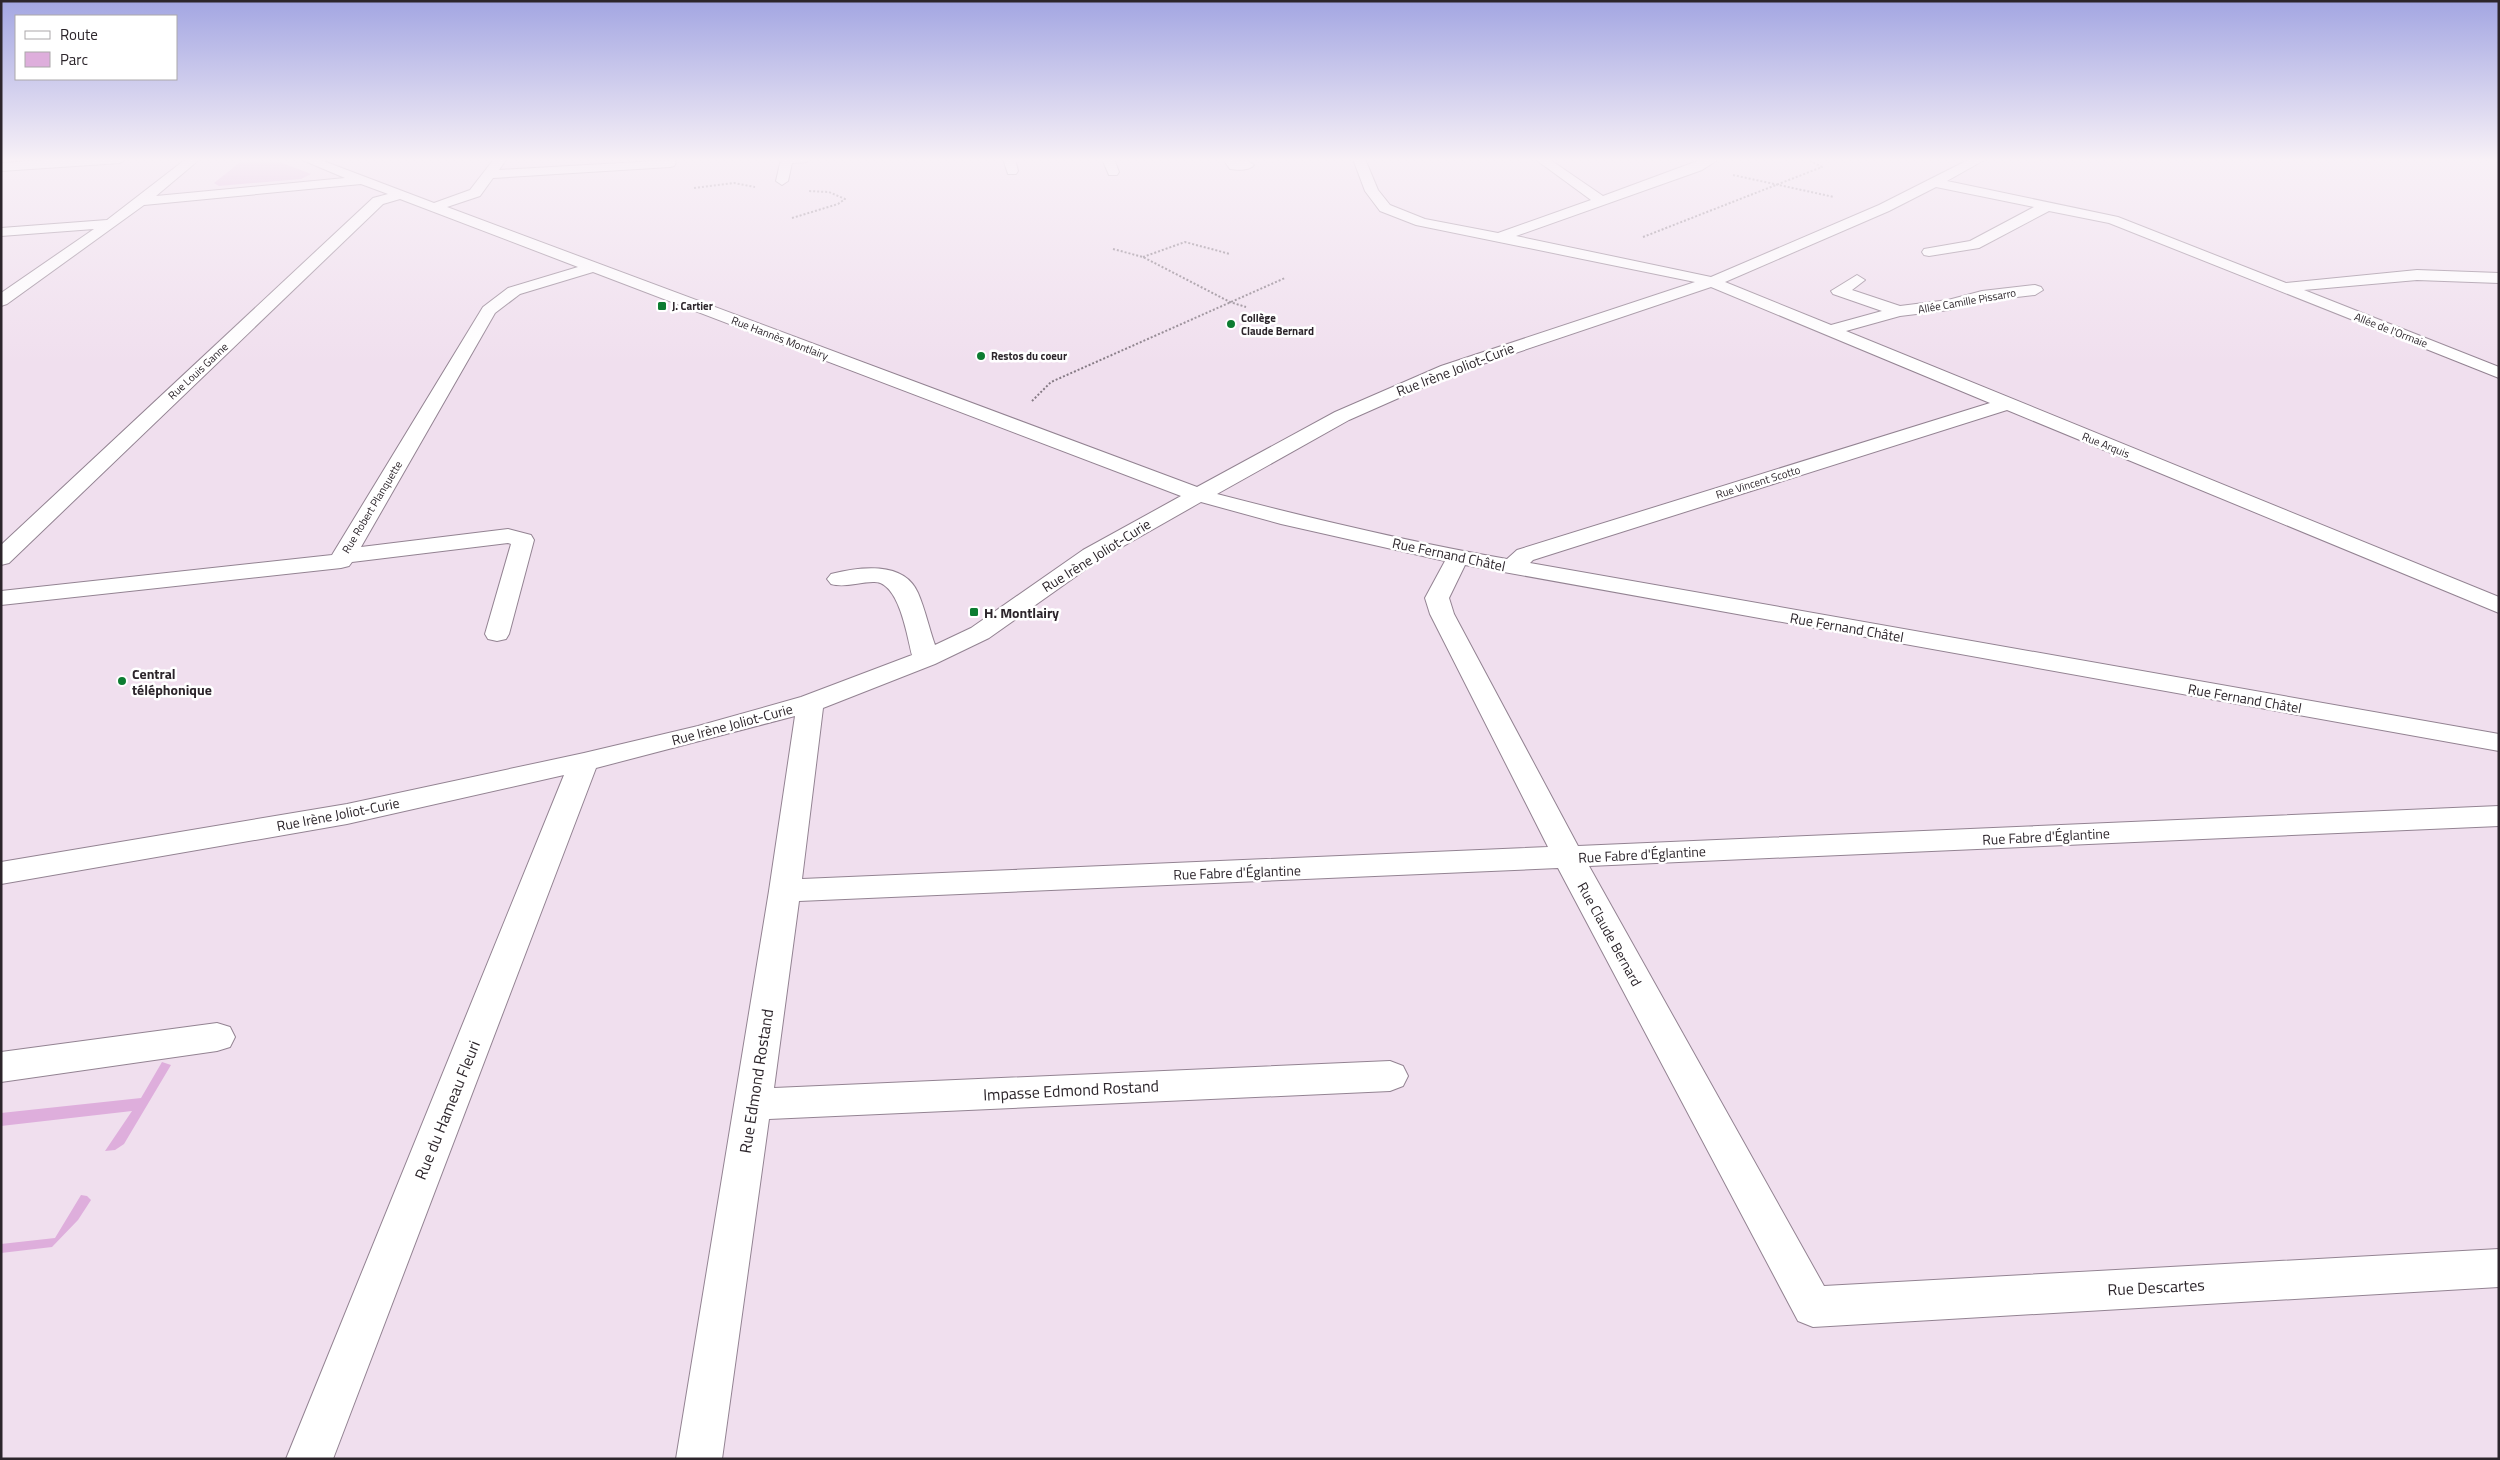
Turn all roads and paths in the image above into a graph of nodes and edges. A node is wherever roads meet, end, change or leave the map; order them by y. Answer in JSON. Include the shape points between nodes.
{"nodes":[{"id":1,"x":68,"y":227,"type":"edge"},
{"id":2,"x":107,"y":227,"type":"edge"},
{"id":3,"x":350,"y":227,"type":"edge"},
{"id":4,"x":487,"y":227,"type":"edge"},
{"id":5,"x":1446,"y":227,"type":"edge"},
{"id":6,"x":1528,"y":227,"type":"edge"},
{"id":7,"x":1670,"y":227,"type":"edge"},
{"id":8,"x":1840,"y":227,"type":"edge"},
{"id":9,"x":2007,"y":227,"type":"edge"},
{"id":10,"x":2131,"y":227,"type":"edge"},
{"id":11,"x":1,"y":232,"type":"edge"},
{"id":12,"x":1497,"y":238,"type":"junction"},
{"id":13,"x":1114,"y":249,"type":"dead end"},
{"id":14,"x":1929,"y":252,"type":"dead end"},
{"id":15,"x":1230,"y":254,"type":"dead end"},
{"id":16,"x":1143,"y":257,"type":"junction"},
{"id":17,"x":1593,"y":257,"type":"junction"},
{"id":18,"x":594,"y":268,"type":"junction"},
{"id":19,"x":1285,"y":278,"type":"dead end"},
{"id":20,"x":2499,"y":278,"type":"edge"},
{"id":21,"x":1856,"y":280,"type":"dead end"},
{"id":22,"x":1712,"y":282,"type":"junction"},
{"id":23,"x":2282,"y":288,"type":"junction"},
{"id":24,"x":2035,"y":290,"type":"dead end"},
{"id":25,"x":1,"y":301,"type":"edge"},
{"id":26,"x":1230,"y":302,"type":"junction"},
{"id":27,"x":1246,"y":307,"type":"dead end"},
{"id":28,"x":1898,"y":311,"type":"junction"},
{"id":29,"x":1829,"y":331,"type":"junction"},
{"id":30,"x":2499,"y":373,"type":"edge"},
{"id":31,"x":2007,"y":404,"type":"junction"},
{"id":32,"x":993,"y":418,"type":"junction"},
{"id":33,"x":1198,"y":495,"type":"junction"},
{"id":34,"x":343,"y":556,"type":"junction"},
{"id":35,"x":1458,"y":557,"type":"junction"},
{"id":36,"x":1,"y":558,"type":"edge"},
{"id":37,"x":1512,"y":567,"type":"junction"},
{"id":38,"x":839,"y":579,"type":"dead end"},
{"id":39,"x":1,"y":598,"type":"edge"},
{"id":40,"x":2499,"y":606,"type":"edge"},
{"id":41,"x":497,"y":634,"type":"dead end"},
{"id":42,"x":926,"y":659,"type":"junction"},
{"id":43,"x":810,"y":704,"type":"junction"},
{"id":44,"x":2499,"y":744,"type":"edge"},
{"id":45,"x":584,"y":762,"type":"junction"},
{"id":46,"x":2499,"y":816,"type":"edge"},
{"id":47,"x":1568,"y":857,"type":"junction"},
{"id":48,"x":1,"y":873,"type":"edge"},
{"id":49,"x":785,"y":891,"type":"junction"},
{"id":50,"x":217,"y":1038,"type":"dead end"},
{"id":51,"x":1,"y":1067,"type":"edge"},
{"id":52,"x":1390,"y":1076,"type":"dead end"},
{"id":53,"x":753,"y":1104,"type":"junction"},
{"id":54,"x":2499,"y":1268,"type":"edge"},
{"id":55,"x":1813,"y":1307,"type":"joint"},
{"id":56,"x":309,"y":1459,"type":"edge"},
{"id":57,"x":699,"y":1459,"type":"edge"}],
"edges":[{"from":1,"to":11,"type":"street"},
{"from":2,"to":25,"type":"street"},
{"from":3,"to":36,"type":"street","name":"Rue Louis Ganne"},
{"from":4,"to":18,"type":"street","name":"Rue Hannès Montlairy"},
{"from":5,"to":12,"type":"street","name":"Rue Arquis"},
{"from":6,"to":12,"type":"street"},
{"from":7,"to":17,"type":"path"},
{"from":8,"to":22,"type":"street","name":"Rue Irène Joliot-Curie"},
{"from":9,"to":14,"type":"street","via":[[1974,245]]},
{"from":10,"to":23,"type":"street","name":"Allée de l'Ormaie"},
{"from":12,"to":17,"type":"street","name":"Rue Arquis"},
{"from":13,"to":16,"type":"path"},
{"from":15,"to":16,"type":"path","via":[[1185,242]]},
{"from":16,"to":26,"type":"path"},
{"from":17,"to":22,"type":"street","name":"Rue Arquis"},
{"from":18,"to":32,"type":"street","name":"Rue Hannès Montlairy"},
{"from":18,"to":34,"type":"street","name":"Rue Robert Planquette","via":[[514,291],[489,310]]},
{"from":19,"to":26,"type":"path"},
{"from":20,"to":23,"type":"street","name":"Allée de l'Ormaie","via":[[2417,275]]},
{"from":21,"to":28,"type":"street","name":"Allée Camille Pissarro","via":[[1839,291]]},
{"from":22,"to":29,"type":"street","name":"Rue Arquis"},
{"from":22,"to":33,"type":"street","name":"Rue Irène Joliot-Curie","via":[[1447,370],[1342,416]]},
{"from":23,"to":30,"type":"street","name":"Allée de l'Ormaie"},
{"from":24,"to":28,"type":"street","name":"Allée Camille Pissarro"},
{"from":26,"to":27,"type":"path"},
{"from":26,"to":32,"type":"path","via":[[1051,382],[1035,400]]},
{"from":28,"to":29,"type":"street","name":"Allée Camille Pissarro"},
{"from":29,"to":31,"type":"street","name":"Rue Arquis"},
{"from":31,"to":37,"type":"street","name":"Rue Vincent Scotto","via":[[1525,555]]},
{"from":31,"to":40,"type":"street","name":"Rue Arquis"},
{"from":32,"to":33,"type":"street","name":"Rue Hannès Montlairy"},
{"from":33,"to":35,"type":"street","name":"Rue Fernand Châtel"},
{"from":33,"to":42,"type":"street","name":"Rue Irène Joliot-Curie","via":[[1091,555],[980,632]]},
{"from":34,"to":39,"type":"street","name":"Rue Robert Planquette","via":[[341,561]]},
{"from":34,"to":41,"type":"street","via":[[508,536],[523,540]]},
{"from":35,"to":37,"type":"street","name":"Rue Fernand Châtel"},
{"from":35,"to":47,"type":"street","name":"Rue Claude Bernard","via":[[1437,598],[1442,614]]},
{"from":37,"to":44,"type":"street","name":"Rue Fernand Châtel"},
{"from":38,"to":42,"type":"street","via":[[877,574],[892,579],[906,592]]},
{"from":42,"to":43,"type":"street","name":"Rue Irène Joliot-Curie"},
{"from":43,"to":45,"type":"street","name":"Rue Irène Joliot-Curie"},
{"from":43,"to":49,"type":"street","name":"Rue Edmond Rostand"},
{"from":45,"to":48,"type":"street","name":"Rue Irène Joliot-Curie","via":[[347,814]]},
{"from":45,"to":56,"type":"street","name":"Rue du Hameau Fleuri"},
{"from":46,"to":47,"type":"street","name":"Rue Fabre d'Églantine"},
{"from":47,"to":49,"type":"street","name":"Rue Fabre d'Églantine"},
{"from":47,"to":55,"type":"street","name":"Rue Claude Bernard"},
{"from":49,"to":53,"type":"street","name":"Rue Edmond Rostand"},
{"from":50,"to":51,"type":"street"},
{"from":52,"to":53,"type":"street","name":"Impasse Edmond Rostand"},
{"from":53,"to":57,"type":"street","name":"Rue Edmond Rostand"},
{"from":54,"to":55,"type":"street","name":"Rue Descartes"}]}
